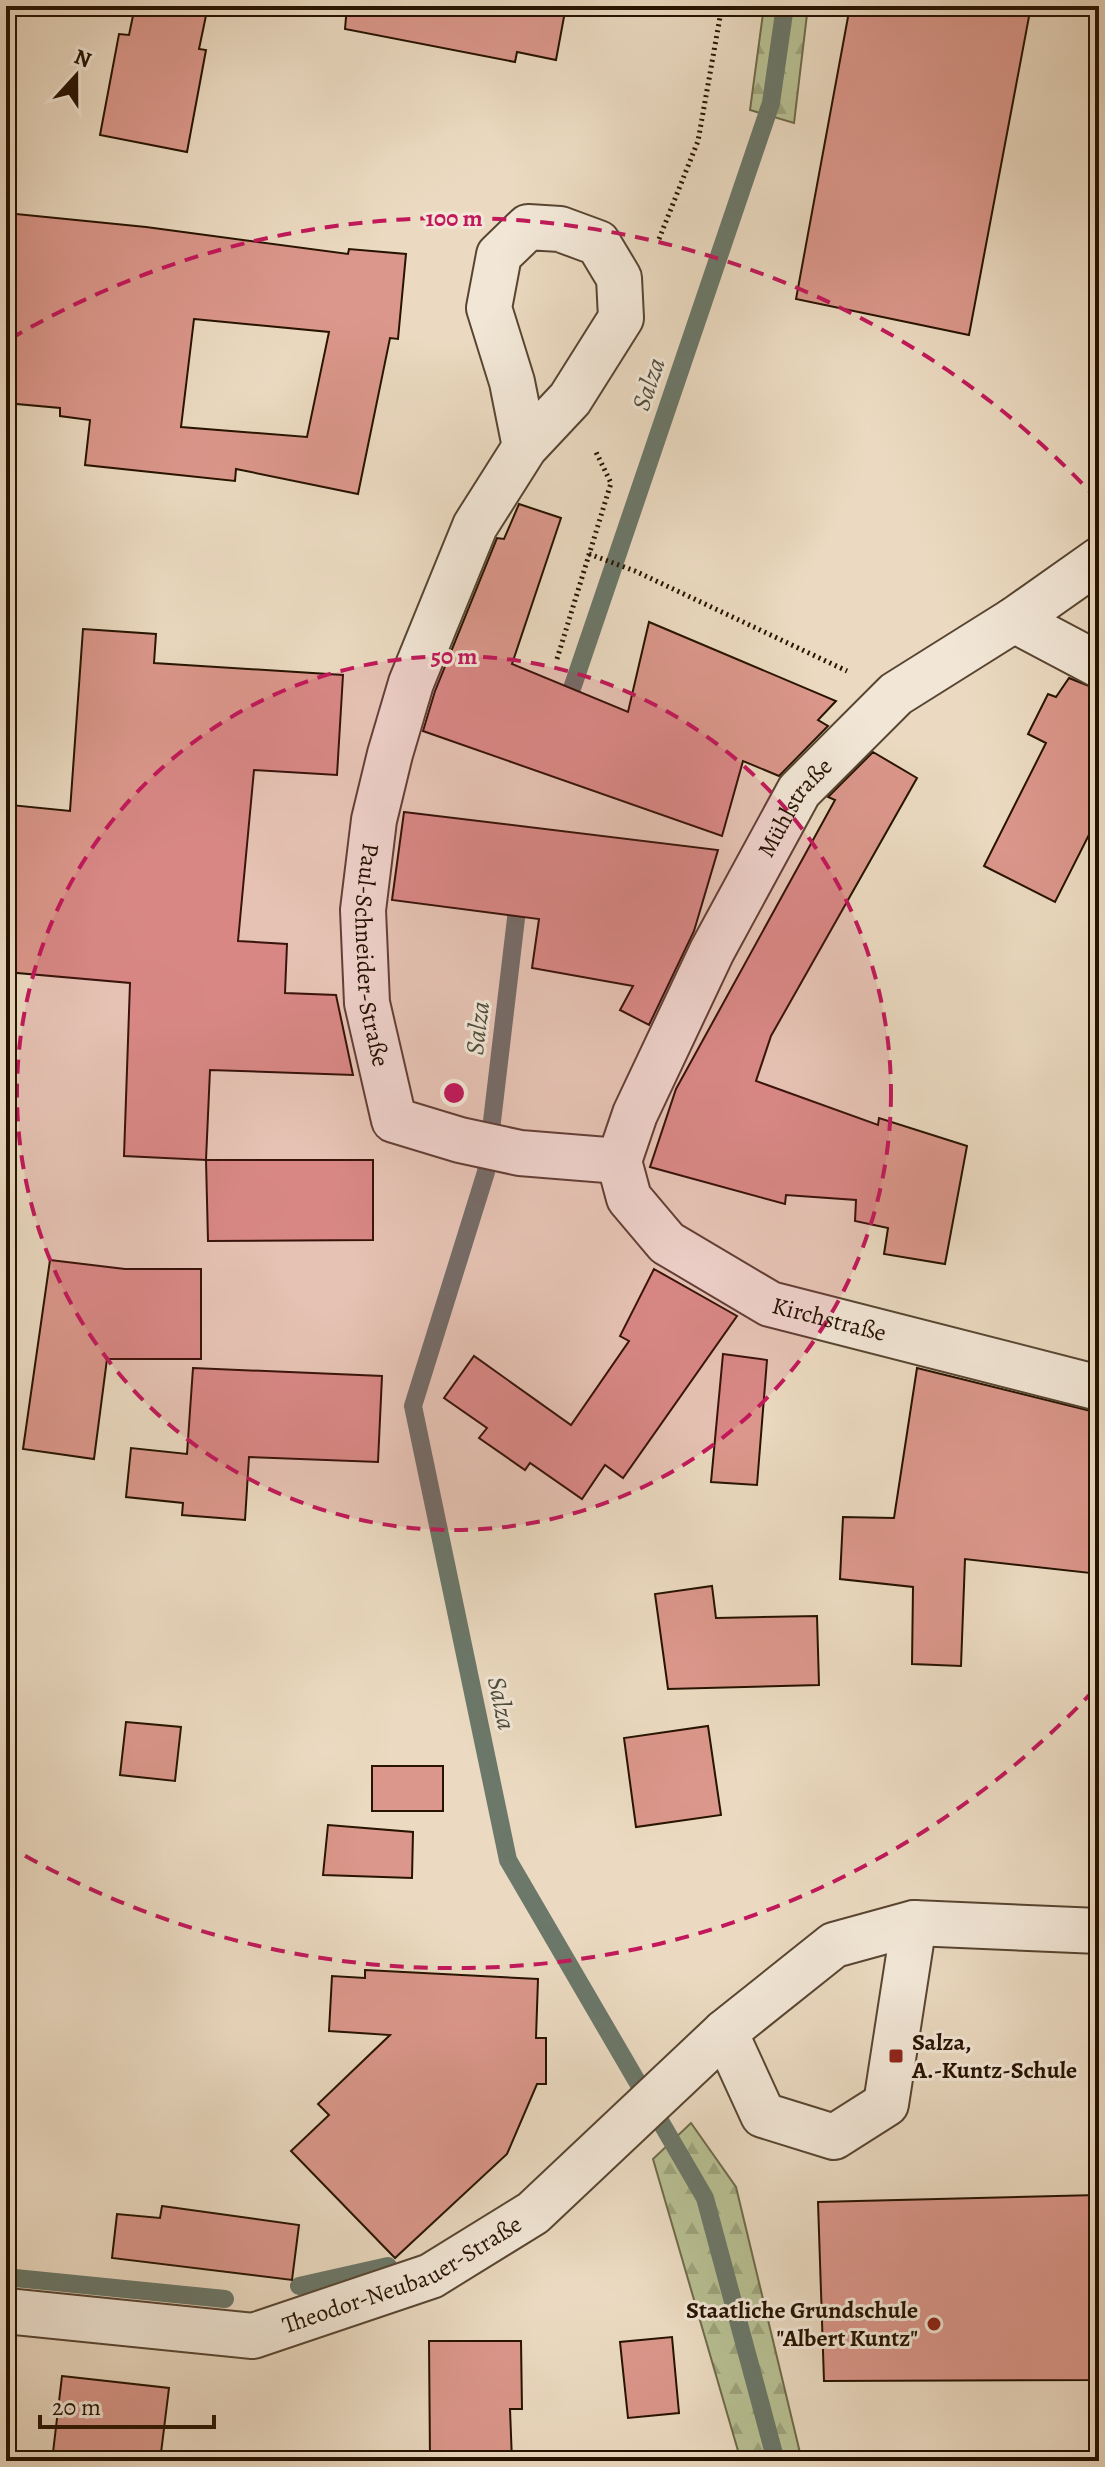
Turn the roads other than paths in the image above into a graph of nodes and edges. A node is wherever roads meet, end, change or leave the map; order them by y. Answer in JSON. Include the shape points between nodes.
{"nodes":[{"id":1,"x":525,"y":447,"type":"junction"},
{"id":2,"x":1099,"y":560,"type":"edge"},
{"id":3,"x":1014,"y":620,"type":"junction"},
{"id":4,"x":1099,"y":665,"type":"edge"},
{"id":5,"x":619,"y":1161,"type":"junction"},
{"id":6,"x":1099,"y":1388,"type":"edge"},
{"id":7,"x":914,"y":1923,"type":"junction"},
{"id":8,"x":1099,"y":1931,"type":"edge"},
{"id":9,"x":725,"y":2032,"type":"junction"},
{"id":10,"x":6,"y":2311,"type":"edge"}],
"edges":[{"from":1,"to":1,"type":"street","name":"Paul-Schneider-Straße","via":[[570,399],[621,318],[619,278],[598,243],[560,229],[528,227],[499,255],[489,308]]},
{"from":1,"to":5,"type":"street","name":"Paul-Schneider-Straße","via":[[475,526],[411,683],[374,820],[363,910],[367,1003],[394,1120],[520,1153]]},
{"from":2,"to":3,"type":"street","name":"Mühlstraße"},
{"from":3,"to":4,"type":"street"},
{"from":3,"to":5,"type":"street","name":"Mühlstraße","via":[[896,694],[799,791],[712,951],[635,1114]]},
{"from":5,"to":6,"type":"street","name":"Kirchstraße","via":[[629,1198],[667,1243],[770,1304]]},
{"from":7,"to":8,"type":"street","name":"Theodor-Neubauer-Straße"},
{"from":7,"to":9,"type":"street","name":"Theodor-Neubauer-Straße","via":[[834,1945]]},
{"from":7,"to":9,"type":"street","via":[[886,2104],[834,2137],[763,2115]]},
{"from":9,"to":10,"type":"street","name":"Theodor-Neubauer-Straße","via":[[533,2213],[431,2276],[253,2336]]}]}
